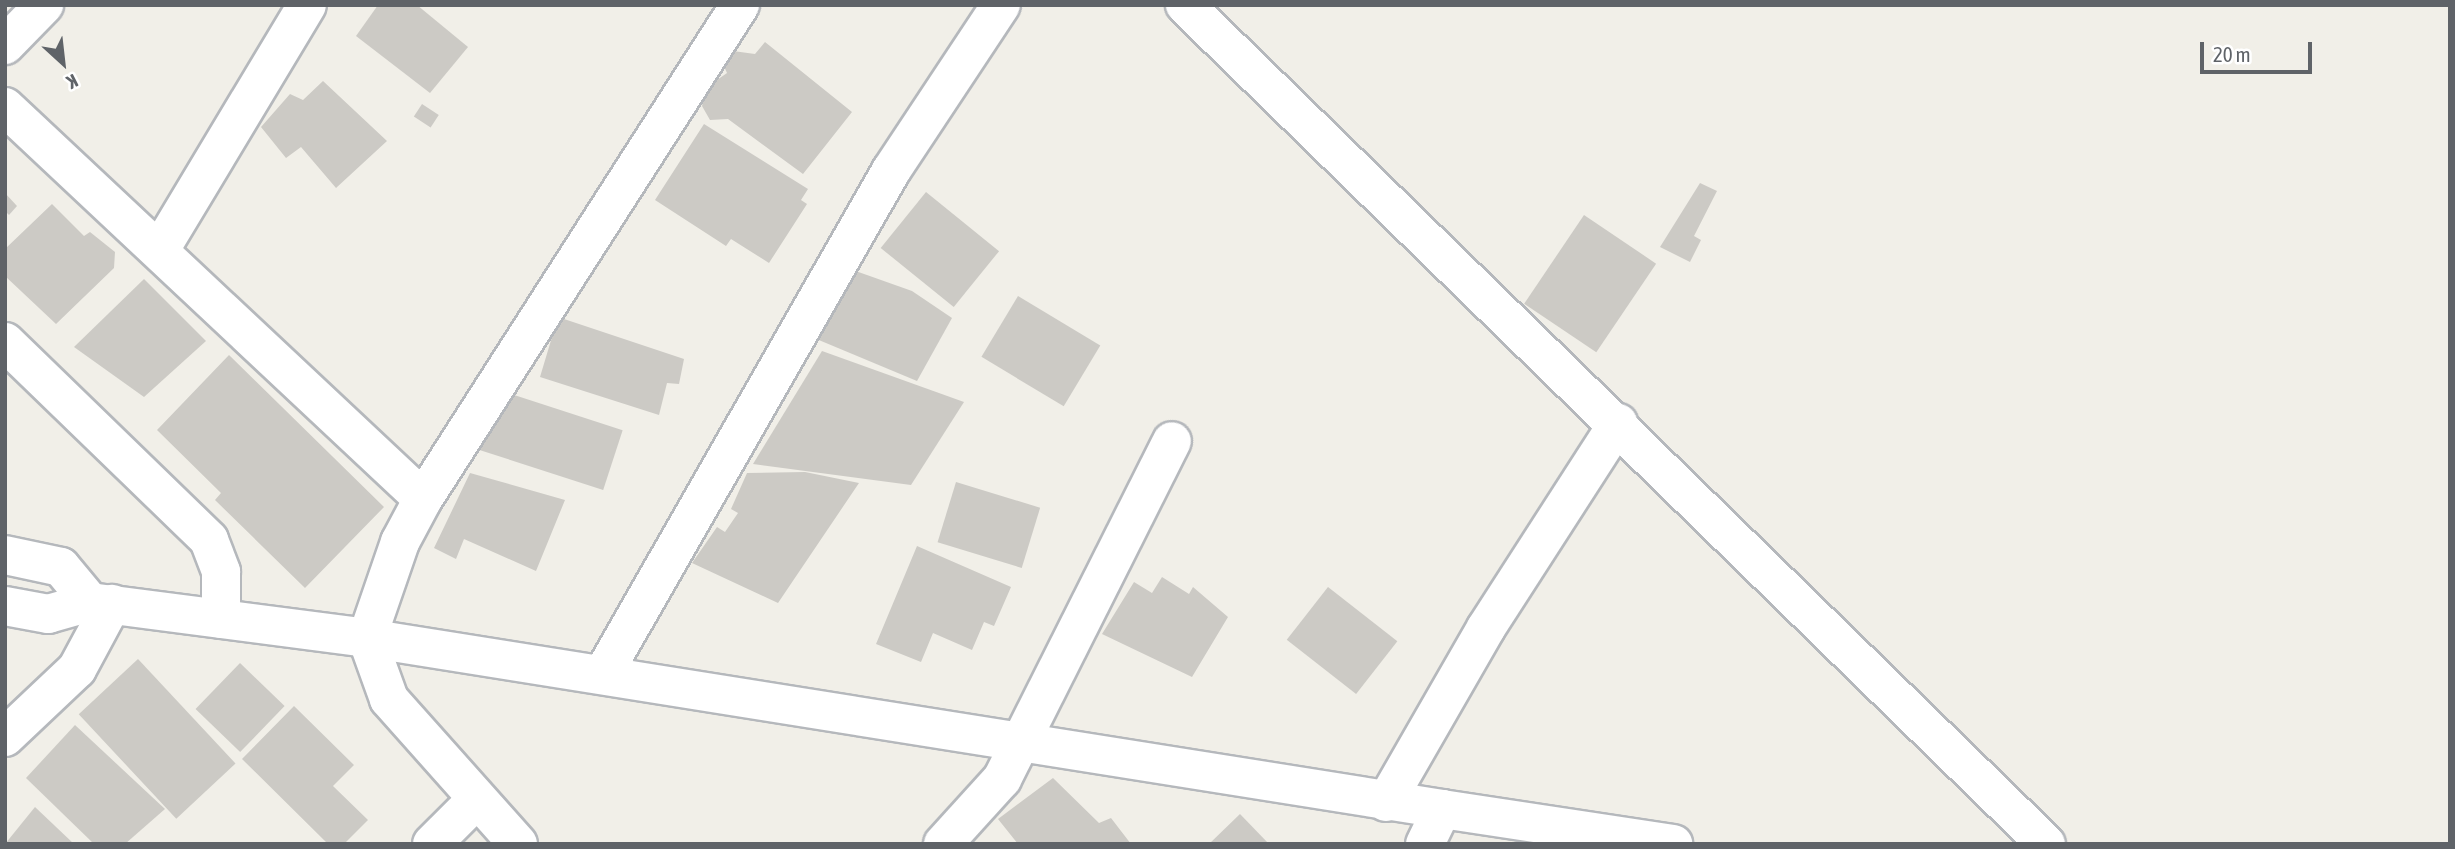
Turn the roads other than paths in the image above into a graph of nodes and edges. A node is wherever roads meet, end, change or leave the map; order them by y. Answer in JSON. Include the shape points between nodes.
{"nodes":[{"id":1,"x":44,"y":5,"type":"edge"},
{"id":2,"x":307,"y":5,"type":"edge"},
{"id":3,"x":740,"y":5,"type":"edge"},
{"id":4,"x":1001,"y":5,"type":"edge"},
{"id":5,"x":1185,"y":5,"type":"edge"},
{"id":6,"x":5,"y":44,"type":"edge"},
{"id":7,"x":5,"y":107,"type":"edge"},
{"id":8,"x":161,"y":248,"type":"junction"},
{"id":9,"x":5,"y":342,"type":"edge"},
{"id":10,"x":1618,"y":423,"type":"junction"},
{"id":11,"x":1172,"y":441,"type":"dead end"},
{"id":12,"x":423,"y":499,"type":"junction"},
{"id":13,"x":5,"y":555,"type":"edge"},
{"id":14,"x":101,"y":603,"type":"junction"},
{"id":15,"x":5,"y":606,"type":"edge"},
{"id":16,"x":221,"y":619,"type":"junction"},
{"id":17,"x":367,"y":638,"type":"junction"},
{"id":18,"x":603,"y":674,"type":"junction"},
{"id":19,"x":5,"y":737,"type":"edge"},
{"id":20,"x":1020,"y":743,"type":"junction"},
{"id":21,"x":475,"y":801,"type":"junction"},
{"id":22,"x":1386,"y":802,"type":"junction"},
{"id":23,"x":1442,"y":809,"type":"junction"},
{"id":24,"x":432,"y":844,"type":"edge"},
{"id":25,"x":518,"y":844,"type":"edge"},
{"id":26,"x":943,"y":844,"type":"edge"},
{"id":27,"x":1425,"y":844,"type":"edge"},
{"id":28,"x":1673,"y":844,"type":"edge"},
{"id":29,"x":2046,"y":844,"type":"edge"}],
"edges":[{"from":1,"to":6,"type":"street"},
{"from":2,"to":8,"type":"street"},
{"from":3,"to":12,"type":"street"},
{"from":4,"to":18,"type":"street","via":[[891,171]]},
{"from":5,"to":10,"type":"street"},
{"from":7,"to":8,"type":"street"},
{"from":8,"to":12,"type":"street"},
{"from":9,"to":16,"type":"street","via":[[209,540],[221,572]]},
{"from":10,"to":22,"type":"street","via":[[1486,628]]},
{"from":10,"to":29,"type":"street"},
{"from":11,"to":20,"type":"street"},
{"from":12,"to":17,"type":"street","via":[[395,554]]},
{"from":13,"to":14,"type":"street","via":[[61,567]]},
{"from":14,"to":15,"type":"street","via":[[48,614]]},
{"from":14,"to":16,"type":"street"},
{"from":14,"to":19,"type":"street","via":[[78,669]]},
{"from":16,"to":17,"type":"street"},
{"from":17,"to":18,"type":"street"},
{"from":17,"to":21,"type":"street","via":[[389,699]]},
{"from":18,"to":20,"type":"street"},
{"from":20,"to":22,"type":"street"},
{"from":20,"to":26,"type":"street","via":[[986,800]]},
{"from":21,"to":24,"type":"street"},
{"from":21,"to":25,"type":"street"},
{"from":22,"to":23,"type":"street"},
{"from":23,"to":27,"type":"street"},
{"from":23,"to":28,"type":"street"}]}
